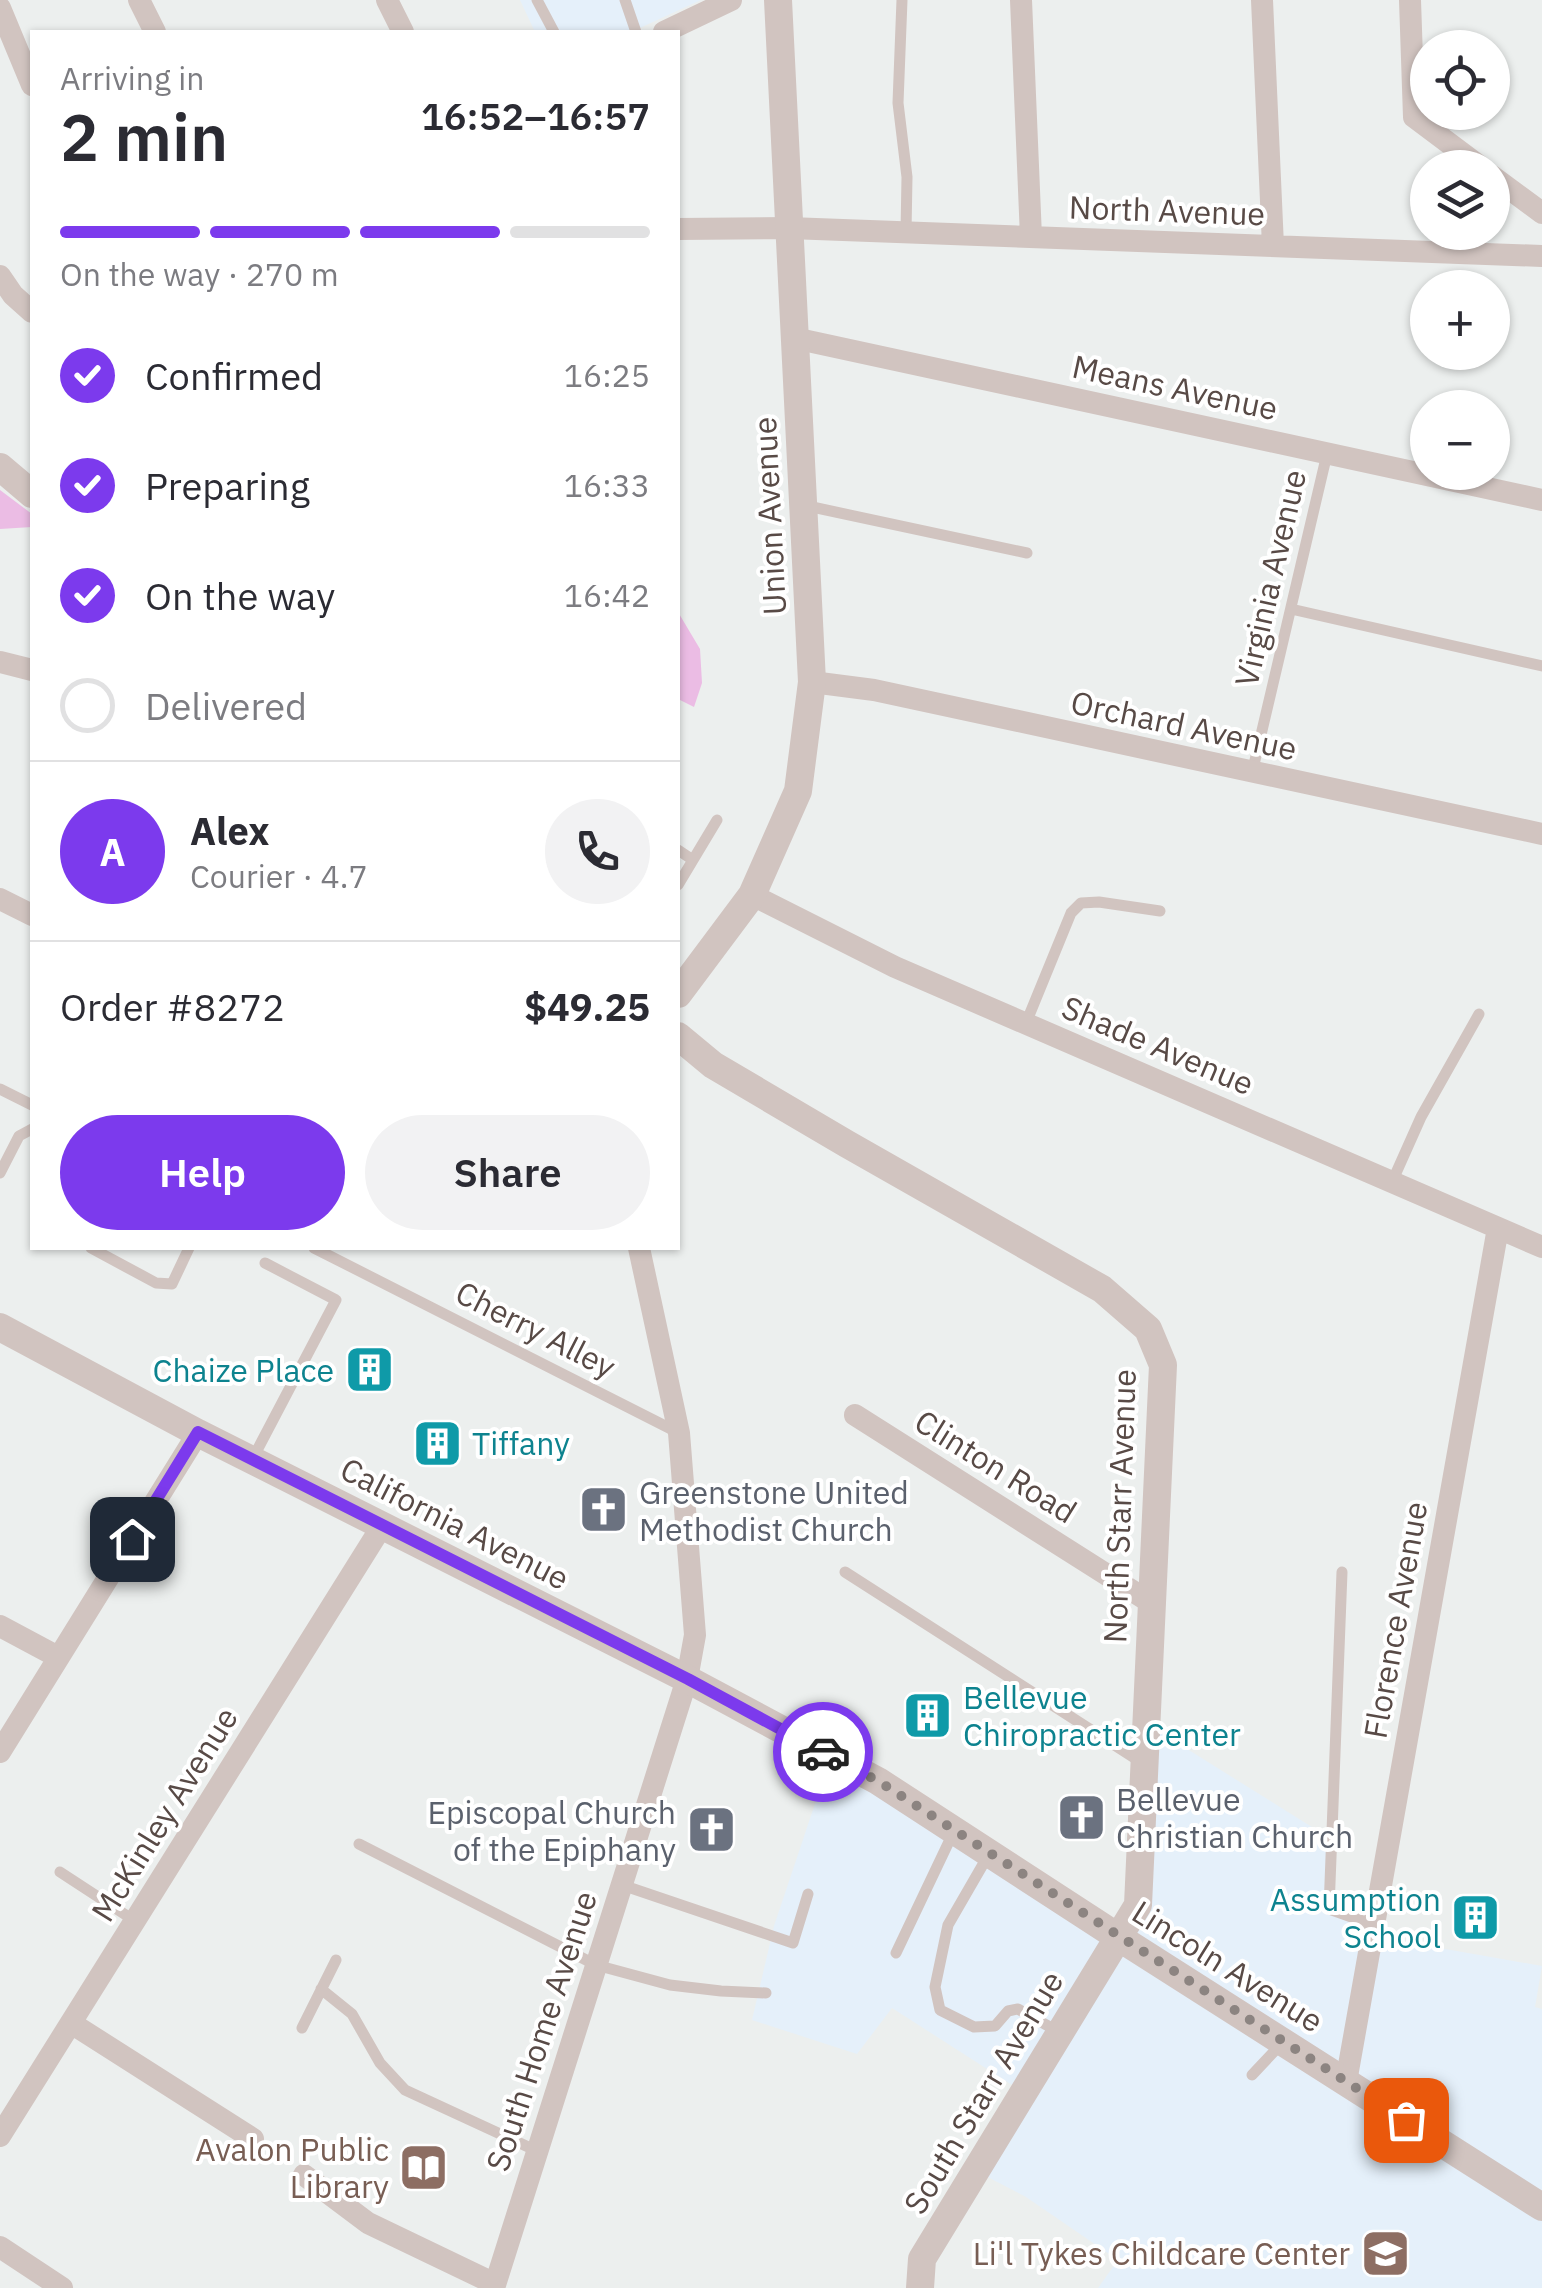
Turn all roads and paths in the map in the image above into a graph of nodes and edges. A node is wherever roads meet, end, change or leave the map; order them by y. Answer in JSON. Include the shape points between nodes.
{"nodes":[{"id":1,"x":139,"y":0,"type":"edge"},
{"id":2,"x":386,"y":0,"type":"edge"},
{"id":3,"x":537,"y":0,"type":"edge"},
{"id":4,"x":626,"y":0,"type":"edge"},
{"id":5,"x":731,"y":0,"type":"edge"},
{"id":6,"x":778,"y":0,"type":"edge"},
{"id":7,"x":902,"y":0,"type":"edge"},
{"id":8,"x":1021,"y":0,"type":"edge"},
{"id":9,"x":1262,"y":0,"type":"edge"},
{"id":10,"x":1410,"y":0,"type":"edge"},
{"id":11,"x":0,"y":8,"type":"edge"},
{"id":12,"x":154,"y":30,"type":"edge"},
{"id":13,"x":402,"y":30,"type":"edge"},
{"id":14,"x":553,"y":30,"type":"edge"},
{"id":15,"x":635,"y":30,"type":"edge"},
{"id":16,"x":668,"y":30,"type":"edge"},
{"id":17,"x":30,"y":80,"type":"edge"},
{"id":18,"x":1458,"y":150,"type":"edge"},
{"id":19,"x":1510,"y":189,"type":"edge"},
{"id":20,"x":1542,"y":213,"type":"edge"},
{"id":21,"x":789,"y":228,"type":"junction"},
{"id":22,"x":680,"y":229,"type":"edge"},
{"id":23,"x":906,"y":232,"type":"junction"},
{"id":24,"x":1031,"y":237,"type":"junction"},
{"id":25,"x":1273,"y":246,"type":"junction"},
{"id":26,"x":1542,"y":256,"type":"edge"},
{"id":27,"x":0,"y":276,"type":"edge"},
{"id":28,"x":30,"y":310,"type":"edge"},
{"id":29,"x":794,"y":338,"type":"junction"},
{"id":30,"x":1328,"y":454,"type":"junction"},
{"id":31,"x":0,"y":467,"type":"edge"},
{"id":32,"x":30,"y":492,"type":"edge"},
{"id":33,"x":1542,"y":500,"type":"edge"},
{"id":34,"x":803,"y":505,"type":"junction"},
{"id":35,"x":1027,"y":553,"type":"dead end"},
{"id":36,"x":1291,"y":609,"type":"junction"},
{"id":37,"x":0,"y":662,"type":"edge"},
{"id":38,"x":1542,"y":666,"type":"edge"},
{"id":39,"x":30,"y":670,"type":"edge"},
{"id":40,"x":812,"y":682,"type":"junction"},
{"id":41,"x":1252,"y":773,"type":"junction"},
{"id":42,"x":717,"y":820,"type":"dead end"},
{"id":43,"x":1542,"y":834,"type":"edge"},
{"id":44,"x":680,"y":851,"type":"edge"},
{"id":45,"x":693,"y":860,"type":"junction"},
{"id":46,"x":680,"y":882,"type":"edge"},
{"id":47,"x":752,"y":895,"type":"junction"},
{"id":48,"x":0,"y":899,"type":"edge"},
{"id":49,"x":1160,"y":911,"type":"dead end"},
{"id":50,"x":30,"y":914,"type":"edge"},
{"id":51,"x":680,"y":991,"type":"edge"},
{"id":52,"x":1479,"y":1014,"type":"dead end"},
{"id":53,"x":1026,"y":1024,"type":"junction"},
{"id":54,"x":680,"y":1038,"type":"edge"},
{"id":55,"x":0,"y":1088,"type":"edge"},
{"id":56,"x":30,"y":1104,"type":"edge"},
{"id":57,"x":30,"y":1130,"type":"edge"},
{"id":58,"x":0,"y":1173,"type":"edge"},
{"id":59,"x":1392,"y":1182,"type":"junction"},
{"id":60,"x":1498,"y":1228,"type":"junction"},
{"id":61,"x":1542,"y":1247,"type":"edge"},
{"id":62,"x":95,"y":1250,"type":"edge"},
{"id":63,"x":188,"y":1250,"type":"edge"},
{"id":64,"x":318,"y":1250,"type":"edge"},
{"id":65,"x":639,"y":1250,"type":"edge"},
{"id":66,"x":265,"y":1263,"type":"dead end"},
{"id":67,"x":0,"y":1328,"type":"edge"},
{"id":68,"x":854,"y":1416,"type":"dead end"},
{"id":69,"x":198,"y":1432,"type":"junction"},
{"id":70,"x":679,"y":1433,"type":"junction"},
{"id":71,"x":252,"y":1460,"type":"junction"},
{"id":72,"x":382,"y":1526,"type":"junction"},
{"id":73,"x":845,"y":1572,"type":"dead end"},
{"id":74,"x":1342,"y":1572,"type":"dead end"},
{"id":75,"x":1153,"y":1604,"type":"junction"},
{"id":76,"x":0,"y":1626,"type":"edge"},
{"id":77,"x":58,"y":1657,"type":"junction"},
{"id":78,"x":688,"y":1679,"type":"junction"},
{"id":79,"x":0,"y":1752,"type":"edge"},
{"id":80,"x":1145,"y":1764,"type":"junction"},
{"id":81,"x":878,"y":1781,"type":"joint"},
{"id":82,"x":954,"y":1831,"type":"junction"},
{"id":83,"x":359,"y":1844,"type":"dead end"},
{"id":84,"x":990,"y":1854,"type":"junction"},
{"id":85,"x":60,"y":1872,"type":"dead end"},
{"id":86,"x":622,"y":1886,"type":"junction"},
{"id":87,"x":808,"y":1894,"type":"dead end"},
{"id":88,"x":135,"y":1921,"type":"junction"},
{"id":89,"x":1374,"y":1925,"type":"junction"},
{"id":90,"x":1118,"y":1938,"type":"junction"},
{"id":91,"x":896,"y":1952,"type":"dead end"},
{"id":92,"x":336,"y":1960,"type":"dead end"},
{"id":93,"x":596,"y":1965,"type":"junction"},
{"id":94,"x":321,"y":1989,"type":"junction"},
{"id":95,"x":766,"y":1993,"type":"dead end"},
{"id":96,"x":71,"y":2024,"type":"junction"},
{"id":97,"x":302,"y":2028,"type":"dead end"},
{"id":98,"x":1060,"y":2032,"type":"junction"},
{"id":99,"x":1283,"y":2042,"type":"junction"},
{"id":100,"x":1252,"y":2075,"type":"dead end"},
{"id":101,"x":1346,"y":2082,"type":"junction"},
{"id":102,"x":0,"y":2136,"type":"edge"},
{"id":103,"x":253,"y":2139,"type":"dead end"},
{"id":104,"x":537,"y":2152,"type":"junction"},
{"id":105,"x":304,"y":2174,"type":"dead end"},
{"id":106,"x":1542,"y":2207,"type":"edge"},
{"id":107,"x":0,"y":2247,"type":"edge"},
{"id":108,"x":494,"y":2286,"type":"edge"},
{"id":109,"x":62,"y":2288,"type":"edge"},
{"id":110,"x":920,"y":2288,"type":"edge"}],
"edges":[{"from":1,"to":12,"type":"street"},
{"from":2,"to":13,"type":"street"},
{"from":3,"to":14,"type":"lane"},
{"from":4,"to":15,"type":"lane"},
{"from":5,"to":16,"type":"street"},
{"from":6,"to":21,"type":"street","name":"Union Avenue"},
{"from":7,"to":23,"type":"lane","via":[[898,103]]},
{"from":8,"to":24,"type":"street"},
{"from":9,"to":25,"type":"street"},
{"from":10,"to":18,"type":"street","via":[[1414,116]]},
{"from":11,"to":17,"type":"street"},
{"from":19,"to":20,"type":"street"},
{"from":21,"to":22,"type":"street","name":"North Avenue"},
{"from":21,"to":23,"type":"street","name":"North Avenue"},
{"from":21,"to":29,"type":"street","name":"Union Avenue"},
{"from":23,"to":24,"type":"street","name":"North Avenue"},
{"from":24,"to":25,"type":"street","name":"North Avenue"},
{"from":25,"to":26,"type":"street","name":"North Avenue"},
{"from":27,"to":28,"type":"street"},
{"from":29,"to":30,"type":"street","name":"Means Avenue"},
{"from":29,"to":34,"type":"street","name":"Union Avenue"},
{"from":30,"to":33,"type":"street","name":"Means Avenue"},
{"from":30,"to":36,"type":"lane","name":"Virginia Avenue"},
{"from":31,"to":32,"type":"street"},
{"from":34,"to":35,"type":"lane"},
{"from":34,"to":40,"type":"street","name":"Union Avenue"},
{"from":36,"to":38,"type":"lane"},
{"from":36,"to":41,"type":"lane","name":"Virginia Avenue"},
{"from":37,"to":39,"type":"street"},
{"from":40,"to":41,"type":"street","name":"Orchard Avenue"},
{"from":40,"to":47,"type":"street","name":"Union Avenue","via":[[798,791]]},
{"from":41,"to":43,"type":"street","name":"Orchard Avenue"},
{"from":42,"to":45,"type":"lane"},
{"from":44,"to":45,"type":"lane"},
{"from":45,"to":46,"type":"lane"},
{"from":47,"to":51,"type":"street","name":"Union Avenue"},
{"from":47,"to":53,"type":"street","name":"Shade Avenue"},
{"from":48,"to":50,"type":"street"},
{"from":49,"to":53,"type":"lane","via":[[1081,902]]},
{"from":52,"to":59,"type":"lane"},
{"from":53,"to":59,"type":"street","name":"Shade Avenue"},
{"from":54,"to":75,"type":"street","name":"North Starr Avenue","via":[[713,1066],[1102,1289],[1148,1329],[1162,1366]]},
{"from":55,"to":56,"type":"lane"},
{"from":57,"to":58,"type":"lane","via":[[19,1136]]},
{"from":59,"to":60,"type":"street","name":"Shade Avenue"},
{"from":60,"to":61,"type":"street","name":"Shade Avenue"},
{"from":60,"to":89,"type":"street","name":"Florence Avenue"},
{"from":62,"to":63,"type":"lane","via":[[156,1283],[172,1284]]},
{"from":64,"to":70,"type":"lane","name":"Cherry Alley"},
{"from":65,"to":70,"type":"street","name":"South Home Avenue"},
{"from":66,"to":71,"type":"lane","via":[[336,1300]]},
{"from":67,"to":69,"type":"street","name":"California Avenue"},
{"from":68,"to":75,"type":"street","name":"Clinton Road"},
{"from":69,"to":71,"type":"street","name":"California Avenue"},
{"from":69,"to":77,"type":"street"},
{"from":70,"to":78,"type":"street","name":"South Home Avenue","via":[[695,1635]]},
{"from":71,"to":72,"type":"street","name":"California Avenue"},
{"from":72,"to":78,"type":"street","name":"California Avenue"},
{"from":72,"to":88,"type":"street","name":"McKinley Avenue"},
{"from":73,"to":80,"type":"lane"},
{"from":74,"to":89,"type":"lane","via":[[1329,1909]]},
{"from":75,"to":80,"type":"street","name":"North Starr Avenue"},
{"from":76,"to":77,"type":"street"},
{"from":77,"to":79,"type":"street"},
{"from":78,"to":81,"type":"street","name":"California Avenue"},
{"from":78,"to":86,"type":"street","name":"South Home Avenue"},
{"from":80,"to":90,"type":"street","name":"North Starr Avenue","via":[[1138,1904]]},
{"from":81,"to":82,"type":"street","name":"Lincoln Avenue"},
{"from":82,"to":84,"type":"street","name":"Lincoln Avenue"},
{"from":82,"to":91,"type":"lane"},
{"from":83,"to":93,"type":"lane"},
{"from":84,"to":90,"type":"street","name":"Lincoln Avenue"},
{"from":84,"to":98,"type":"lane","via":[[948,1925],[934,1987],[940,2010],[974,2028],[995,2026],[1018,2009]]},
{"from":85,"to":88,"type":"lane"},
{"from":86,"to":87,"type":"lane","via":[[792,1943]]},
{"from":86,"to":93,"type":"street","name":"South Home Avenue"},
{"from":88,"to":96,"type":"street","name":"McKinley Avenue"},
{"from":89,"to":101,"type":"street","name":"Florence Avenue"},
{"from":90,"to":98,"type":"street","name":"South Starr Avenue"},
{"from":90,"to":99,"type":"street","name":"Lincoln Avenue"},
{"from":92,"to":94,"type":"lane"},
{"from":93,"to":95,"type":"lane","via":[[670,1986]]},
{"from":93,"to":104,"type":"street","name":"South Home Avenue"},
{"from":94,"to":97,"type":"lane"},
{"from":94,"to":104,"type":"lane","via":[[352,2014],[380,2064],[405,2090]]},
{"from":96,"to":102,"type":"street","name":"McKinley Avenue"},
{"from":96,"to":103,"type":"street"},
{"from":98,"to":110,"type":"street","name":"South Starr Avenue","via":[[922,2259]]},
{"from":99,"to":100,"type":"lane"},
{"from":99,"to":101,"type":"street","name":"Lincoln Avenue"},
{"from":101,"to":106,"type":"street","name":"Lincoln Avenue"},
{"from":104,"to":108,"type":"street","name":"South Home Avenue"},
{"from":105,"to":108,"type":"street","via":[[368,2222]]},
{"from":107,"to":109,"type":"street"}]}
